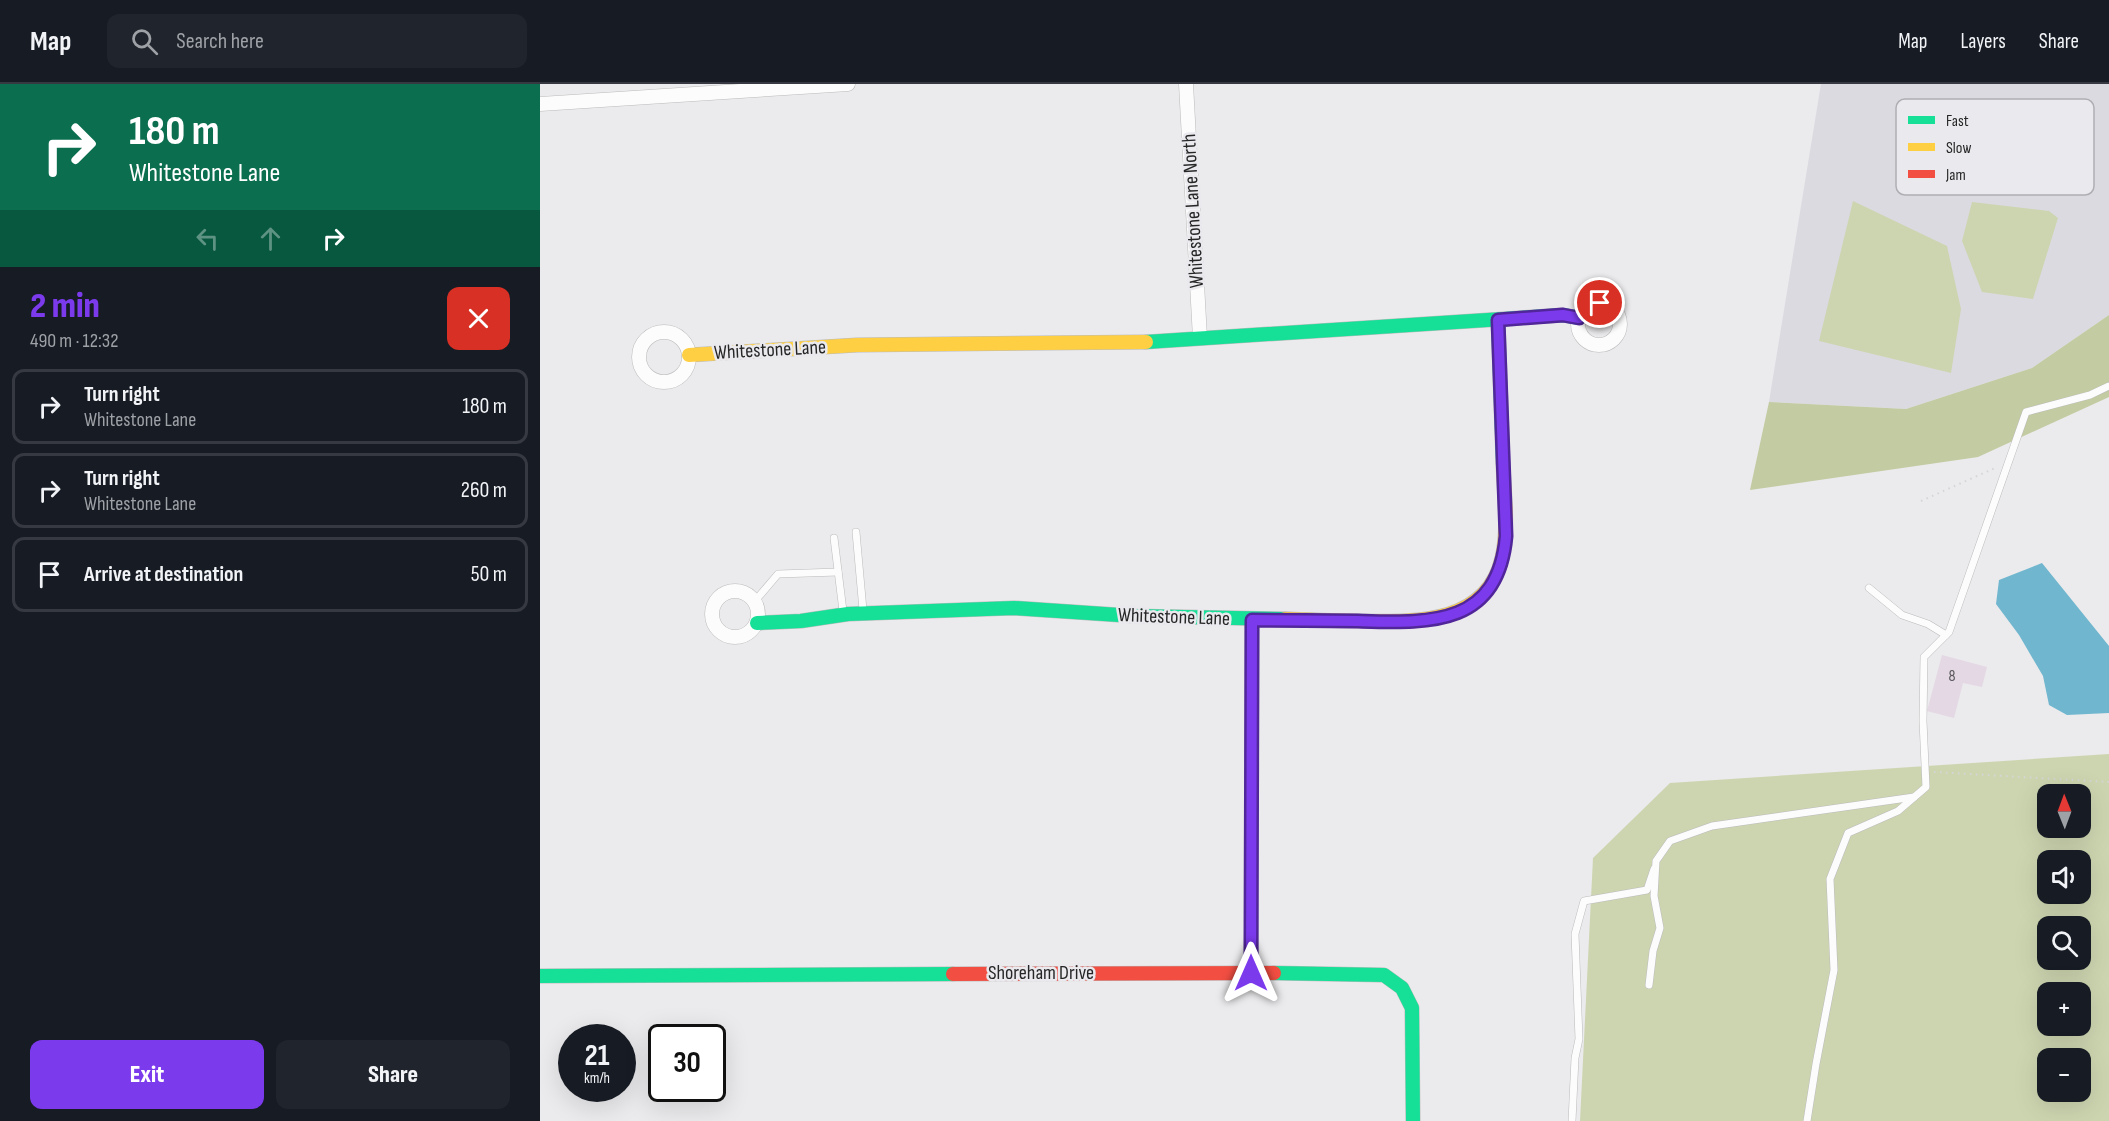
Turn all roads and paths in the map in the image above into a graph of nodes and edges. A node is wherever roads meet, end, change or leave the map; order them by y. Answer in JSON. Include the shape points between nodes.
{"nodes":[{"id":1,"x":848,"y":84,"type":"edge"},
{"id":2,"x":1186,"y":84,"type":"edge"},
{"id":3,"x":540,"y":104,"type":"edge"},
{"id":4,"x":1579,"y":318,"type":"dead end"},
{"id":5,"x":1498,"y":320,"type":"junction"},
{"id":6,"x":1200,"y":338,"type":"junction"},
{"id":7,"x":689,"y":355,"type":"dead end"},
{"id":8,"x":2109,"y":386,"type":"edge"},
{"id":9,"x":2009,"y":462,"type":"junction"},
{"id":10,"x":1921,"y":501,"type":"dead end"},
{"id":11,"x":856,"y":532,"type":"dead end"},
{"id":12,"x":834,"y":538,"type":"dead end"},
{"id":13,"x":838,"y":572,"type":"junction"},
{"id":14,"x":1869,"y":588,"type":"dead end"},
{"id":15,"x":755,"y":602,"type":"junction"},
{"id":16,"x":863,"y":613,"type":"junction"},
{"id":17,"x":844,"y":614,"type":"junction"},
{"id":18,"x":1252,"y":620,"type":"junction"},
{"id":19,"x":757,"y":623,"type":"junction"},
{"id":20,"x":1946,"y":635,"type":"junction"},
{"id":21,"x":1925,"y":772,"type":"junction"},
{"id":22,"x":2109,"y":782,"type":"edge"},
{"id":23,"x":1914,"y":797,"type":"junction"},
{"id":24,"x":1656,"y":861,"type":"junction"},
{"id":25,"x":1251,"y":973,"type":"junction"},
{"id":26,"x":540,"y":976,"type":"edge"},
{"id":27,"x":1649,"y":985,"type":"dead end"},
{"id":28,"x":1413,"y":1121,"type":"edge"},
{"id":29,"x":1572,"y":1121,"type":"edge"},
{"id":30,"x":1807,"y":1121,"type":"edge"}],
"edges":[{"from":1,"to":3,"type":"street"},
{"from":2,"to":6,"type":"street","name":"Whitestone Lane North"},
{"from":4,"to":5,"type":"street","name":"Whitestone Lane","via":[[1563,315]]},
{"from":5,"to":6,"type":"street","name":"Whitestone Lane"},
{"from":5,"to":18,"type":"street","name":"Whitestone Lane","via":[[1506,536],[1502,565],[1487,591],[1464,610],[1430,621]]},
{"from":6,"to":7,"type":"street","name":"Whitestone Lane","via":[[1122,344],[857,345]]},
{"from":8,"to":9,"type":"lane","via":[[2026,412]]},
{"from":9,"to":10,"type":"path"},
{"from":9,"to":20,"type":"lane"},
{"from":11,"to":16,"type":"lane"},
{"from":12,"to":13,"type":"lane"},
{"from":13,"to":15,"type":"lane","via":[[778,574]]},
{"from":13,"to":17,"type":"lane"},
{"from":14,"to":20,"type":"lane","via":[[1902,615]]},
{"from":15,"to":19,"type":"street"},
{"from":15,"to":19,"type":"street","name":"Whitestone Lane","via":[[742,592],[727,592],[715,602],[712,616],[718,630],[732,637],[747,634]]},
{"from":16,"to":17,"type":"street","name":"Whitestone Lane"},
{"from":16,"to":18,"type":"street","name":"Whitestone Lane","via":[[1014,608]]},
{"from":17,"to":19,"type":"street","name":"Whitestone Lane"},
{"from":18,"to":25,"type":"street"},
{"from":20,"to":21,"type":"lane","via":[[1924,657]]},
{"from":21,"to":22,"type":"path"},
{"from":21,"to":23,"type":"lane","via":[[1926,787]]},
{"from":23,"to":24,"type":"lane","via":[[1712,826],[1670,841]]},
{"from":23,"to":30,"type":"lane","via":[[1898,811],[1848,833],[1830,879],[1834,970]]},
{"from":24,"to":27,"type":"lane","via":[[1654,896],[1660,928]]},
{"from":24,"to":29,"type":"lane","via":[[1647,890],[1584,901],[1575,934],[1578,1039]]},
{"from":25,"to":26,"type":"street","name":"Shoreham Drive"},
{"from":25,"to":28,"type":"street","name":"Shoreham Drive","via":[[1383,975],[1404,988],[1413,1021]]}]}
